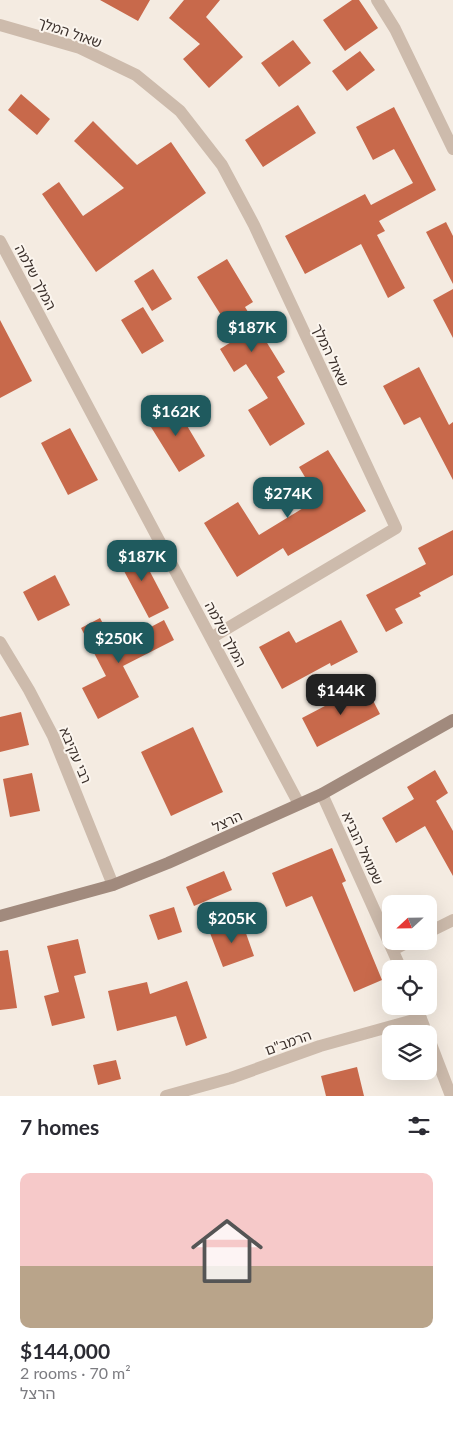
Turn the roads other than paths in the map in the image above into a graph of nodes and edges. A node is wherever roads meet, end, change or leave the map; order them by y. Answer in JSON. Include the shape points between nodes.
{"nodes":[{"id":1,"x":377,"y":0,"type":"edge"},
{"id":2,"x":0,"y":25,"type":"edge"},
{"id":3,"x":453,"y":149,"type":"edge"},
{"id":4,"x":0,"y":240,"type":"edge"},
{"id":5,"x":211,"y":638,"type":"junction"},
{"id":6,"x":0,"y":642,"type":"edge"},
{"id":7,"x":453,"y":720,"type":"edge"},
{"id":8,"x":322,"y":794,"type":"junction"},
{"id":9,"x":299,"y":804,"type":"junction"},
{"id":10,"x":113,"y":885,"type":"junction"},
{"id":11,"x":0,"y":916,"type":"edge"},
{"id":12,"x":453,"y":920,"type":"edge"},
{"id":13,"x":382,"y":926,"type":"edge"},
{"id":14,"x":438,"y":928,"type":"edge"},
{"id":15,"x":393,"y":950,"type":"edge"},
{"id":16,"x":397,"y":960,"type":"edge"},
{"id":17,"x":409,"y":1015,"type":"edge"},
{"id":18,"x":437,"y":1060,"type":"edge"},
{"id":19,"x":166,"y":1096,"type":"edge"},
{"id":20,"x":451,"y":1096,"type":"edge"}],
"edges":[{"from":1,"to":3,"type":"street","via":[[395,29]]},
{"from":2,"to":5,"type":"street","name":"שאול המלך","via":[[80,48],[136,75],[180,111],[222,165],[254,225],[396,528]]},
{"from":4,"to":5,"type":"street","name":"המלך שלמה"},
{"from":5,"to":9,"type":"street","name":"המלך שלמה"},
{"from":6,"to":10,"type":"street","name":"רבי עקיבא","via":[[53,736]]},
{"from":7,"to":8,"type":"street","name":"הרצל"},
{"from":8,"to":9,"type":"street","name":"הרצל"},
{"from":8,"to":13,"type":"street","name":"שמואל הנביא"},
{"from":9,"to":10,"type":"street","name":"הרצל"},
{"from":10,"to":11,"type":"street","name":"הרצל"},
{"from":12,"to":14,"type":"street"},
{"from":15,"to":16,"type":"street","name":"שמואל הנביא"},
{"from":17,"to":19,"type":"street","name":"הרמב\"ם","via":[[231,1078]]},
{"from":18,"to":20,"type":"street"}]}
